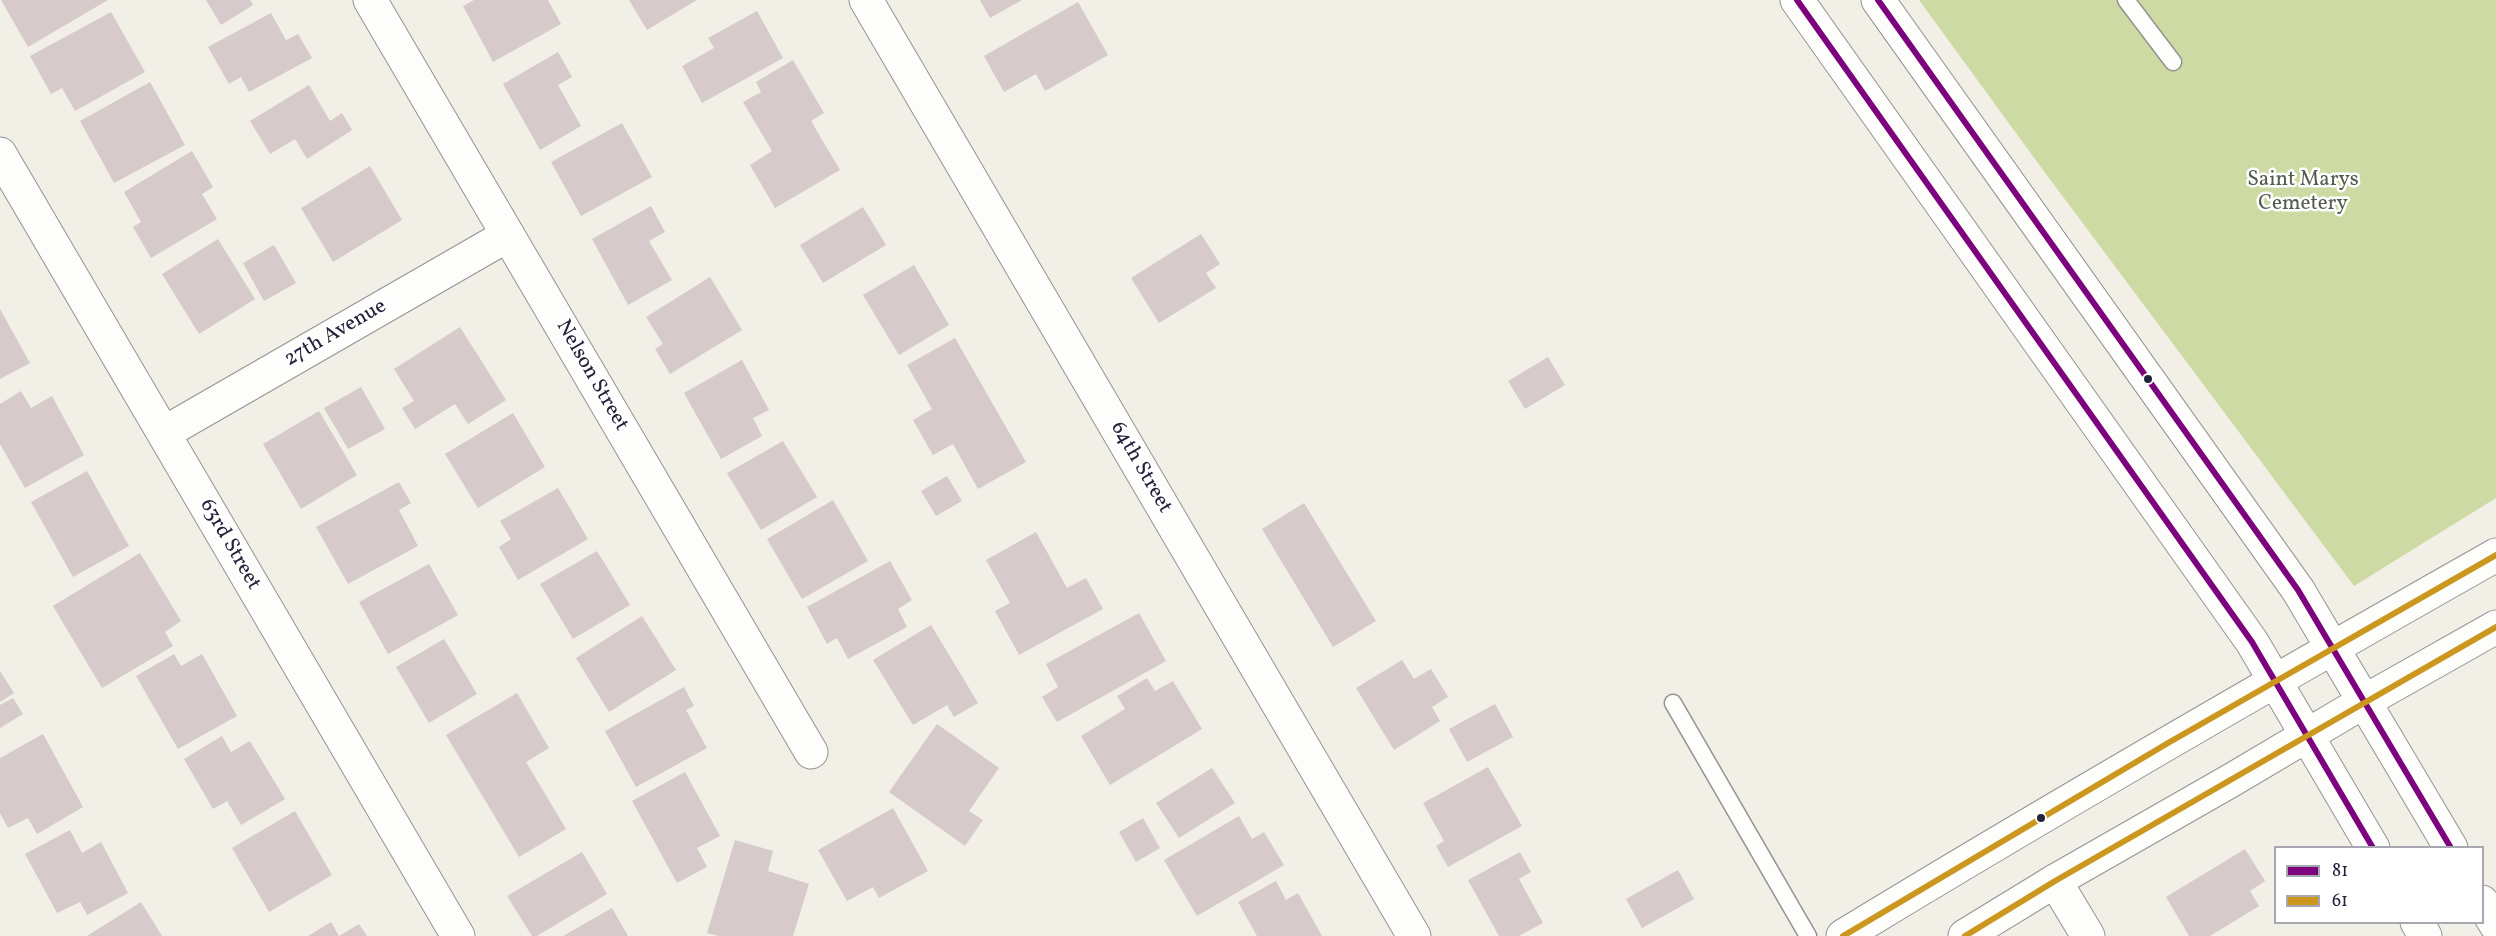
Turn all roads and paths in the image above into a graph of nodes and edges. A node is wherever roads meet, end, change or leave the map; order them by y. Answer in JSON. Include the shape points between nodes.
{"nodes":[{"id":1,"x":370,"y":0,"type":"edge"},
{"id":2,"x":866,"y":0,"type":"edge"},
{"id":3,"x":1797,"y":0,"type":"edge"},
{"id":4,"x":1878,"y":0,"type":"edge"},
{"id":5,"x":2126,"y":0,"type":"edge"},
{"id":6,"x":2174,"y":62,"type":"dead end"},
{"id":7,"x":0,"y":154,"type":"edge"},
{"id":8,"x":508,"y":235,"type":"junction"},
{"id":9,"x":164,"y":433,"type":"junction"},
{"id":10,"x":2496,"y":555,"type":"edge"},
{"id":11,"x":2496,"y":627,"type":"edge"},
{"id":12,"x":2331,"y":647,"type":"junction"},
{"id":13,"x":2275,"y":681,"type":"junction"},
{"id":14,"x":2365,"y":701,"type":"junction"},
{"id":15,"x":1673,"y":703,"type":"dead end"},
{"id":16,"x":2307,"y":735,"type":"junction"},
{"id":17,"x":811,"y":752,"type":"dead end"},
{"id":18,"x":2372,"y":846,"type":"edge"},
{"id":19,"x":2450,"y":846,"type":"edge"},
{"id":20,"x":2055,"y":881,"type":"junction"},
{"id":21,"x":2484,"y":905,"type":"edge"},
{"id":22,"x":2496,"y":925,"type":"edge"},
{"id":23,"x":458,"y":936,"type":"edge"},
{"id":24,"x":1414,"y":936,"type":"edge"},
{"id":25,"x":1808,"y":936,"type":"edge"},
{"id":26,"x":1843,"y":936,"type":"edge"},
{"id":27,"x":1965,"y":936,"type":"edge"},
{"id":28,"x":2088,"y":936,"type":"edge"}],
"edges":[{"from":1,"to":8,"type":"main road","name":"Nelson Street"},
{"from":2,"to":24,"type":"main road","name":"64th Street"},
{"from":3,"to":13,"type":"main road","via":[[2238,622]]},
{"from":4,"to":12,"type":"main road","via":[[2298,590]]},
{"from":5,"to":6,"type":"lane"},
{"from":7,"to":9,"type":"main road","name":"63rd Street"},
{"from":8,"to":9,"type":"main road","name":"27th Avenue"},
{"from":8,"to":17,"type":"main road","name":"Nelson Street"},
{"from":9,"to":23,"type":"main road","name":"63rd Street"},
{"from":10,"to":12,"type":"main road"},
{"from":11,"to":14,"type":"main road"},
{"from":12,"to":13,"type":"main road"},
{"from":12,"to":14,"type":"main road"},
{"from":13,"to":16,"type":"main road"},
{"from":13,"to":26,"type":"main road","via":[[2051,809]]},
{"from":14,"to":16,"type":"main road"},
{"from":14,"to":19,"type":"main road"},
{"from":15,"to":25,"type":"lane"},
{"from":16,"to":18,"type":"main road"},
{"from":16,"to":20,"type":"main road"},
{"from":20,"to":27,"type":"main road"},
{"from":20,"to":28,"type":"main road"},
{"from":21,"to":22,"type":"main road"}]}
